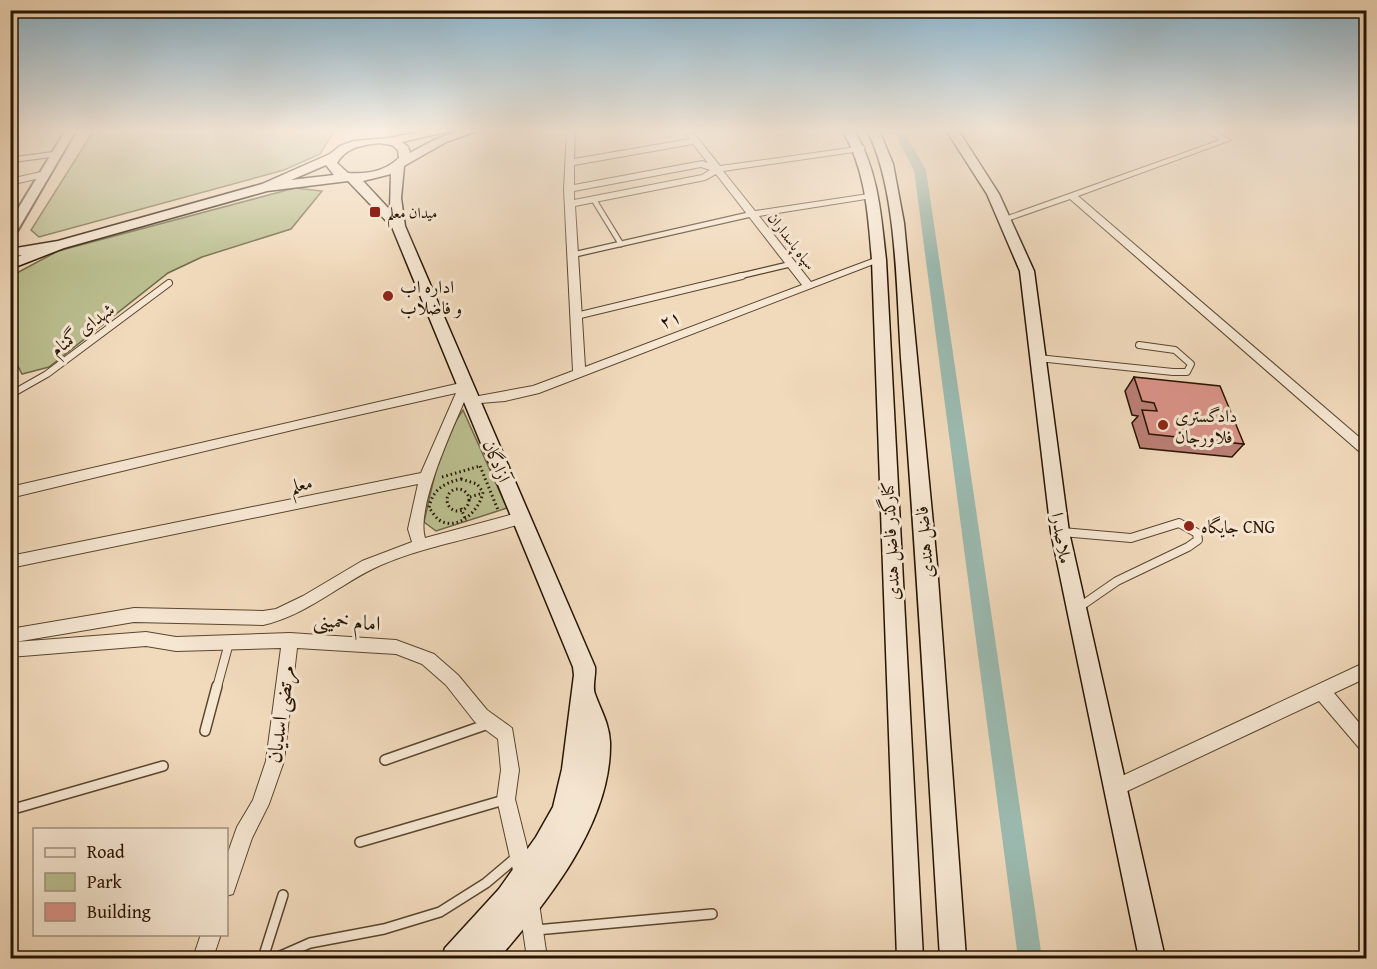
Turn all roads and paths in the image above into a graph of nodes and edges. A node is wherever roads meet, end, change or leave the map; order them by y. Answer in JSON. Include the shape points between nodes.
{"nodes":[{"id":1,"x":40,"y":175,"type":"edge"},
{"id":2,"x":44,"y":175,"type":"edge"},
{"id":3,"x":292,"y":175,"type":"edge"},
{"id":4,"x":347,"y":175,"type":"edge"},
{"id":5,"x":374,"y":175,"type":"edge"},
{"id":6,"x":398,"y":175,"type":"edge"},
{"id":7,"x":569,"y":175,"type":"edge"},
{"id":8,"x":642,"y":175,"type":"edge"},
{"id":9,"x":708,"y":175,"type":"edge"},
{"id":10,"x":722,"y":175,"type":"edge"},
{"id":11,"x":869,"y":175,"type":"edge"},
{"id":12,"x":891,"y":175,"type":"edge"},
{"id":13,"x":981,"y":175,"type":"edge"},
{"id":14,"x":1127,"y":175,"type":"edge"},
{"id":15,"x":351,"y":177,"type":"junction"},
{"id":16,"x":10,"y":182,"type":"edge"},
{"id":17,"x":266,"y":188,"type":"junction"},
{"id":18,"x":569,"y":189,"type":"junction"},
{"id":19,"x":872,"y":195,"type":"junction"},
{"id":20,"x":1071,"y":195,"type":"junction"},
{"id":21,"x":594,"y":200,"type":"junction"},
{"id":22,"x":571,"y":204,"type":"junction"},
{"id":23,"x":752,"y":214,"type":"junction"},
{"id":24,"x":1004,"y":219,"type":"junction"},
{"id":25,"x":398,"y":226,"type":"junction"},
{"id":26,"x":10,"y":233,"type":"edge"},
{"id":27,"x":59,"y":244,"type":"junction"},
{"id":28,"x":621,"y":244,"type":"junction"},
{"id":29,"x":11,"y":253,"type":"edge"},
{"id":30,"x":572,"y":255,"type":"junction"},
{"id":31,"x":879,"y":260,"type":"junction"},
{"id":32,"x":791,"y":264,"type":"junction"},
{"id":33,"x":10,"y":265,"type":"edge"},
{"id":34,"x":169,"y":283,"type":"dead end"},
{"id":35,"x":808,"y":286,"type":"junction"},
{"id":36,"x":576,"y":316,"type":"junction"},
{"id":37,"x":1139,"y":345,"type":"dead end"},
{"id":38,"x":1038,"y":358,"type":"junction"},
{"id":39,"x":579,"y":374,"type":"junction"},
{"id":40,"x":469,"y":393,"type":"junction"},
{"id":41,"x":10,"y":395,"type":"edge"},
{"id":42,"x":1366,"y":450,"type":"edge"},
{"id":43,"x":477,"y":456,"type":"dead end"},
{"id":44,"x":446,"y":466,"type":"dead end"},
{"id":45,"x":480,"y":466,"type":"junction"},
{"id":46,"x":442,"y":477,"type":"junction"},
{"id":47,"x":425,"y":481,"type":"junction"},
{"id":48,"x":452,"y":481,"type":"junction"},
{"id":49,"x":454,"y":491,"type":"junction"},
{"id":50,"x":10,"y":493,"type":"edge"},
{"id":51,"x":483,"y":493,"type":"junction"},
{"id":52,"x":470,"y":497,"type":"junction"},
{"id":53,"x":437,"y":506,"type":"dead end"},
{"id":54,"x":429,"y":508,"type":"junction"},
{"id":55,"x":461,"y":508,"type":"junction"},
{"id":56,"x":521,"y":518,"type":"junction"},
{"id":57,"x":465,"y":519,"type":"junction"},
{"id":58,"x":503,"y":523,"type":"junction"},
{"id":59,"x":1060,"y":532,"type":"junction"},
{"id":60,"x":420,"y":546,"type":"junction"},
{"id":61,"x":10,"y":562,"type":"edge"},
{"id":62,"x":1077,"y":609,"type":"junction"},
{"id":63,"x":10,"y":636,"type":"edge"},
{"id":64,"x":229,"y":640,"type":"junction"},
{"id":65,"x":290,"y":640,"type":"junction"},
{"id":66,"x":10,"y":650,"type":"edge"},
{"id":67,"x":1366,"y":670,"type":"edge"},
{"id":68,"x":1321,"y":691,"type":"junction"},
{"id":69,"x":584,"y":698,"type":"junction"},
{"id":70,"x":490,"y":723,"type":"junction"},
{"id":71,"x":205,"y":731,"type":"dead end"},
{"id":72,"x":1366,"y":743,"type":"edge"},
{"id":73,"x":385,"y":759,"type":"dead end"},
{"id":74,"x":163,"y":766,"type":"dead end"},
{"id":75,"x":1115,"y":788,"type":"junction"},
{"id":76,"x":506,"y":799,"type":"junction"},
{"id":77,"x":10,"y":810,"type":"edge"},
{"id":78,"x":360,"y":842,"type":"dead end"},
{"id":79,"x":522,"y":865,"type":"junction"},
{"id":80,"x":228,"y":877,"type":"edge"},
{"id":81,"x":283,"y":895,"type":"dead end"},
{"id":82,"x":529,"y":901,"type":"junction"},
{"id":83,"x":712,"y":914,"type":"dead end"},
{"id":84,"x":533,"y":931,"type":"junction"},
{"id":85,"x":210,"y":936,"type":"edge"},
{"id":86,"x":203,"y":958,"type":"edge"},
{"id":87,"x":263,"y":958,"type":"edge"},
{"id":88,"x":276,"y":958,"type":"edge"},
{"id":89,"x":455,"y":958,"type":"edge"},
{"id":90,"x":482,"y":958,"type":"edge"},
{"id":91,"x":537,"y":958,"type":"edge"},
{"id":92,"x":910,"y":958,"type":"edge"},
{"id":93,"x":953,"y":958,"type":"edge"},
{"id":94,"x":1152,"y":958,"type":"edge"}],
"edges":[{"from":1,"to":16,"type":"street"},
{"from":2,"to":26,"type":"street"},
{"from":3,"to":17,"type":"main road"},
{"from":4,"to":15,"type":"main road"},
{"from":5,"to":15,"type":"main road"},
{"from":6,"to":25,"type":"main road","via":[[395,198]]},
{"from":7,"to":18,"type":"street"},
{"from":8,"to":18,"type":"street"},
{"from":9,"to":21,"type":"street"},
{"from":10,"to":23,"type":"street","name":"سپاه پاسداران"},
{"from":11,"to":19,"type":"main road","name":"کنارگذر فاضل هندی"},
{"from":12,"to":93,"type":"main road","name":"فاضل هندی","via":[[927,566]]},
{"from":13,"to":24,"type":"main road","name":"ملاصدرا"},
{"from":14,"to":20,"type":"street"},
{"from":15,"to":17,"type":"main road"},
{"from":15,"to":25,"type":"main road"},
{"from":17,"to":27,"type":"main road"},
{"from":18,"to":22,"type":"street"},
{"from":19,"to":23,"type":"street"},
{"from":19,"to":31,"type":"main road","name":"کنارگذر فاضل هندی"},
{"from":20,"to":24,"type":"street"},
{"from":20,"to":42,"type":"street"},
{"from":21,"to":22,"type":"street"},
{"from":21,"to":28,"type":"lane"},
{"from":22,"to":30,"type":"street"},
{"from":23,"to":28,"type":"lane"},
{"from":23,"to":32,"type":"street","name":"سپاه پاسداران"},
{"from":24,"to":38,"type":"main road","name":"ملاصدرا","via":[[1027,271]]},
{"from":25,"to":40,"type":"main road","name":"آزادگان"},
{"from":27,"to":29,"type":"main road"},
{"from":27,"to":33,"type":"main road"},
{"from":28,"to":30,"type":"lane"},
{"from":29,"to":33,"type":"main road","via":[[15,258]]},
{"from":30,"to":36,"type":"street"},
{"from":31,"to":35,"type":"street","name":"۲۱"},
{"from":31,"to":92,"type":"main road","name":"کنارگذر فاضل هندی"},
{"from":32,"to":35,"type":"street","name":"سپاه پاسداران"},
{"from":32,"to":36,"type":"lane"},
{"from":34,"to":41,"type":"lane","name":"شهدای گمنام","via":[[55,368]]},
{"from":35,"to":39,"type":"street","name":"۲۱"},
{"from":36,"to":39,"type":"street"},
{"from":37,"to":38,"type":"lane","via":[[1175,348],[1187,355],[1191,364],[1187,372],[1173,372]]},
{"from":38,"to":59,"type":"main road","name":"ملاصدرا"},
{"from":39,"to":40,"type":"street","name":"۲۱","via":[[525,392]]},
{"from":40,"to":47,"type":"street"},
{"from":40,"to":50,"type":"street","name":"۲۱","via":[[307,422]]},
{"from":40,"to":56,"type":"main road","name":"آزادگان"},
{"from":43,"to":45,"type":"path"},
{"from":44,"to":46,"type":"path"},
{"from":45,"to":46,"type":"path"},
{"from":45,"to":58,"type":"path"},
{"from":46,"to":47,"type":"path"},
{"from":47,"to":60,"type":"street","via":[[415,529]]},
{"from":47,"to":61,"type":"street","name":"معلم"},
{"from":48,"to":49,"type":"path"},
{"from":48,"to":51,"type":"path","via":[[469,480]]},
{"from":48,"to":54,"type":"path","via":[[432,494]]},
{"from":49,"to":52,"type":"path","via":[[465,491]]},
{"from":49,"to":55,"type":"path","via":[[446,503],[453,509]]},
{"from":51,"to":52,"type":"path"},
{"from":51,"to":57,"type":"path","via":[[480,508]]},
{"from":52,"to":55,"type":"path"},
{"from":53,"to":54,"type":"path"},
{"from":54,"to":57,"type":"path","via":[[438,519]]},
{"from":55,"to":57,"type":"path"},
{"from":56,"to":58,"type":"street"},
{"from":56,"to":69,"type":"main road","name":"آزادگان","via":[[584,667]]},
{"from":58,"to":60,"type":"street"},
{"from":59,"to":62,"type":"main road","name":"ملاصدرا"},
{"from":59,"to":62,"type":"lane","via":[[1131,538],[1179,523],[1197,533],[1198,540],[1188,547],[1098,590]]},
{"from":60,"to":63,"type":"street","via":[[351,573],[316,598],[282,615],[134,615]]},
{"from":62,"to":75,"type":"main road","name":"ملاصدرا"},
{"from":64,"to":65,"type":"street","name":"امام خمینی"},
{"from":64,"to":66,"type":"street","name":"امام خمینی","via":[[176,644],[146,639]]},
{"from":64,"to":71,"type":"lane"},
{"from":65,"to":70,"type":"street","name":"امام خمینی","via":[[396,647],[428,659]]},
{"from":65,"to":80,"type":"street","name":"مرتضی اسدیان","via":[[275,761]]},
{"from":67,"to":68,"type":"street"},
{"from":68,"to":72,"type":"street"},
{"from":68,"to":75,"type":"street"},
{"from":69,"to":79,"type":"main road","name":"آزادگان","via":[[564,811],[545,846]]},
{"from":69,"to":82,"type":"main road","name":"آزادگان","via":[[597,722],[599,745],[589,803],[568,845]]},
{"from":70,"to":73,"type":"lane"},
{"from":70,"to":76,"type":"street","name":"امام خمینی","via":[[506,734]]},
{"from":74,"to":77,"type":"lane"},
{"from":75,"to":94,"type":"main road","name":"ملاصدرا"},
{"from":76,"to":78,"type":"lane"},
{"from":76,"to":79,"type":"street","name":"امام خمینی"},
{"from":79,"to":88,"type":"lane","via":[[440,912],[384,929],[310,943]]},
{"from":79,"to":89,"type":"main road","name":"آزادگان"},
{"from":81,"to":87,"type":"lane"},
{"from":82,"to":84,"type":"street"},
{"from":82,"to":90,"type":"main road","name":"آزادگان"},
{"from":83,"to":84,"type":"lane"},
{"from":84,"to":91,"type":"street"},
{"from":85,"to":86,"type":"street"}]}
